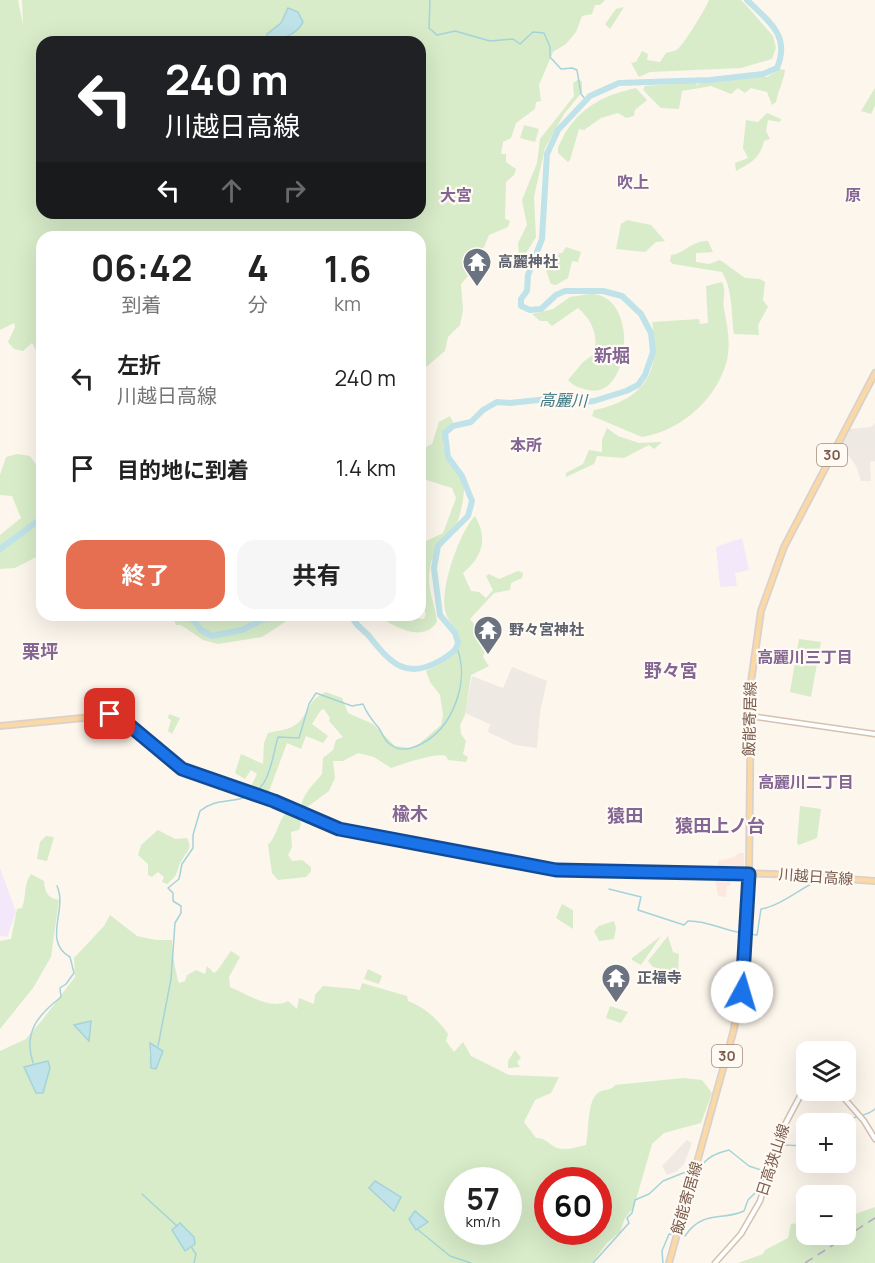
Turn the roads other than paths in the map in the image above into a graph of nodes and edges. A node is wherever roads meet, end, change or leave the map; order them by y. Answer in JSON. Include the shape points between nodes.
{"nodes":[{"id":1,"x":875,"y":373,"type":"edge"},
{"id":2,"x":750,"y":717,"type":"junction"},
{"id":3,"x":0,"y":726,"type":"edge"},
{"id":4,"x":875,"y":734,"type":"edge"},
{"id":5,"x":749,"y":874,"type":"junction"},
{"id":6,"x":875,"y":881,"type":"edge"},
{"id":7,"x":796,"y":1101,"type":"edge"},
{"id":8,"x":846,"y":1101,"type":"edge"},
{"id":9,"x":875,"y":1139,"type":"edge"},
{"id":10,"x":669,"y":1263,"type":"edge"},
{"id":11,"x":715,"y":1263,"type":"edge"}],
"edges":[{"from":1,"to":2,"type":"main road","name":"飯能寄居線","number":"30","via":[[772,577],[754,648]]},
{"from":2,"to":4,"type":"main road"},
{"from":2,"to":5,"type":"main road","name":"飯能寄居線","number":"30"},
{"from":3,"to":5,"type":"main road","name":"川越日高線","via":[[114,715],[182,769],[274,801],[331,827],[355,832],[548,869]]},
{"from":5,"to":6,"type":"main road","name":"川越日高線"},
{"from":5,"to":10,"type":"main road","name":"飯能寄居線","number":"30","via":[[747,949],[740,1005]]},
{"from":7,"to":11,"type":"main road","name":"日高狭山線","via":[[752,1216]]},
{"from":8,"to":9,"type":"main road"}]}
